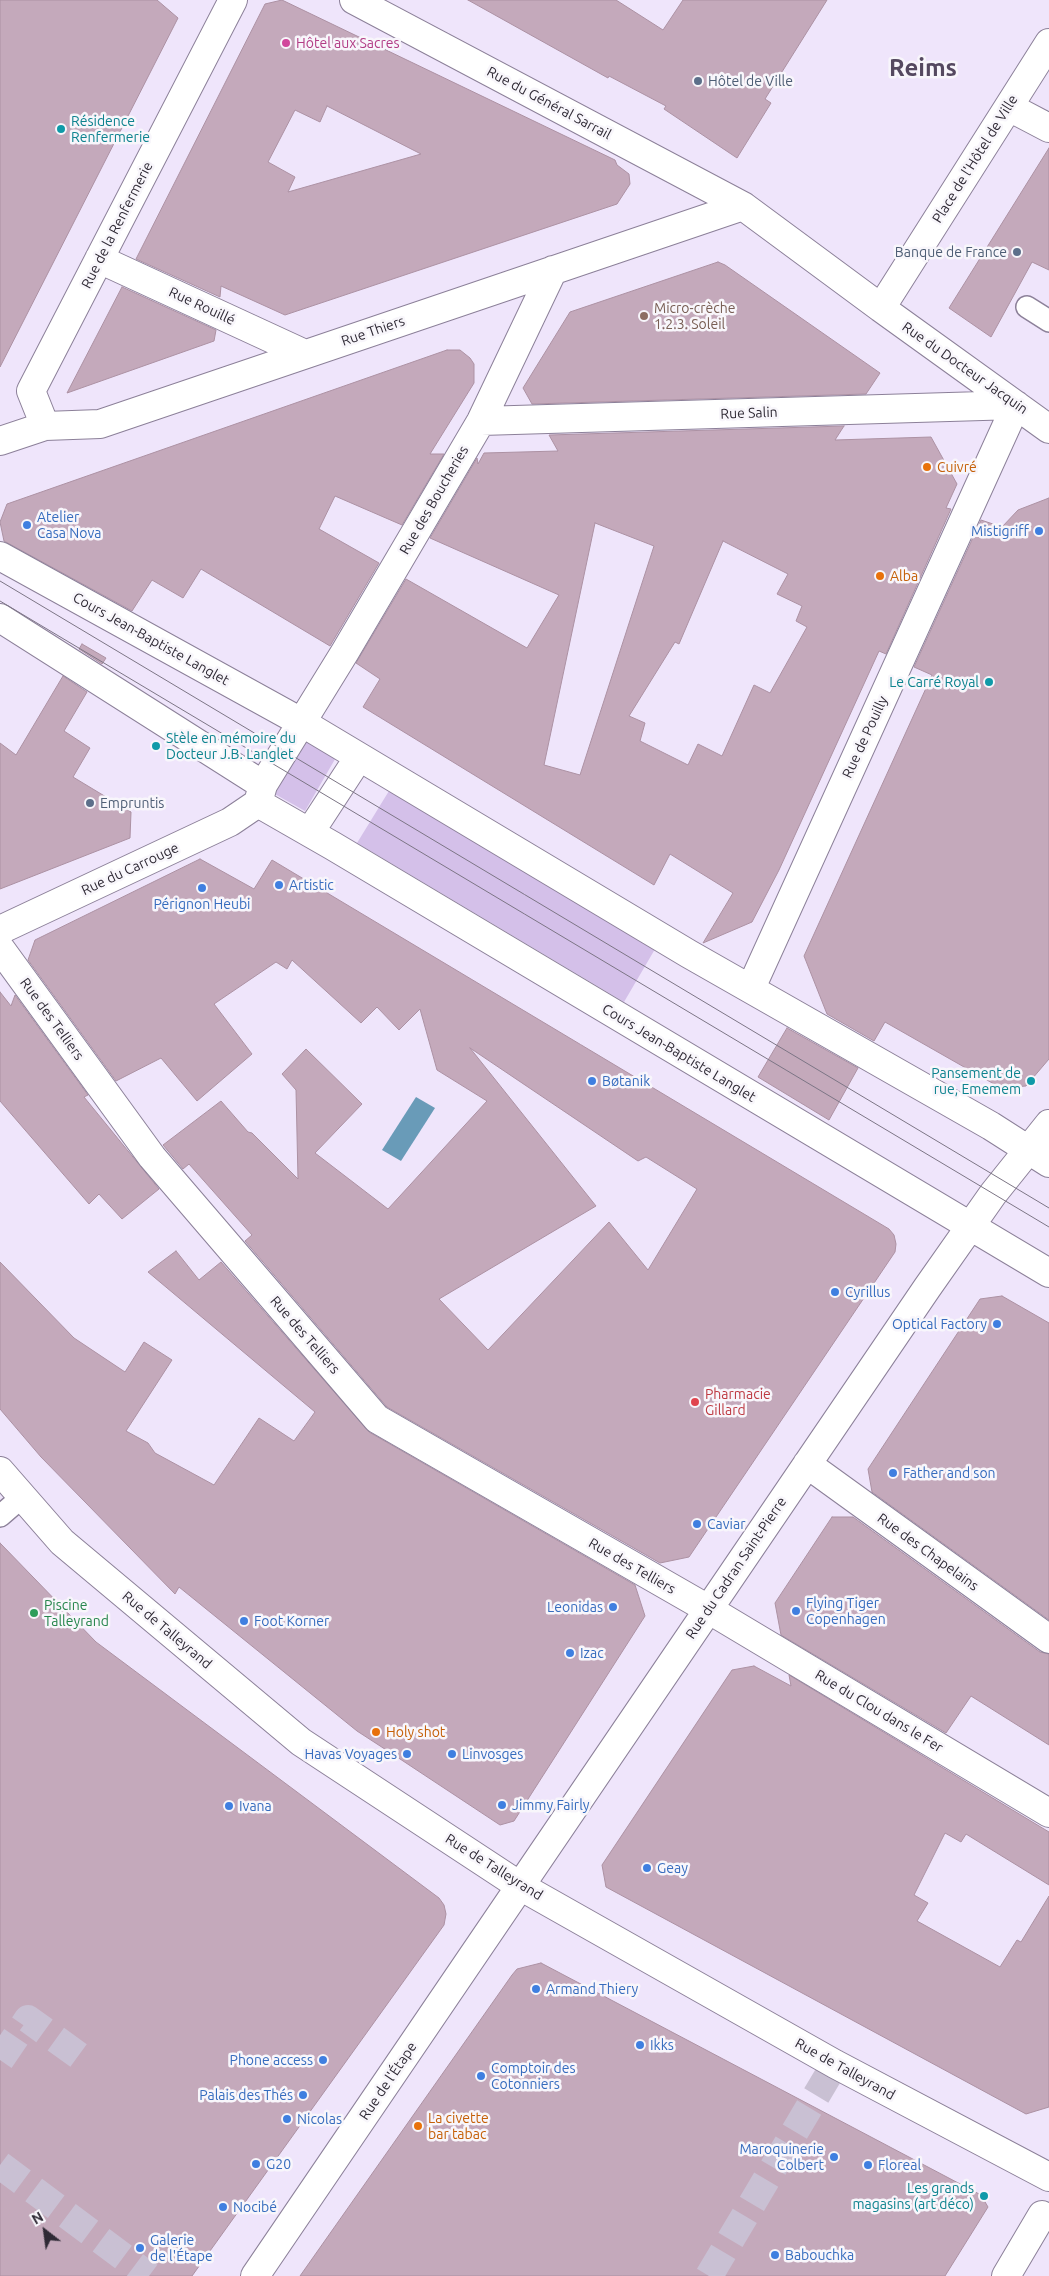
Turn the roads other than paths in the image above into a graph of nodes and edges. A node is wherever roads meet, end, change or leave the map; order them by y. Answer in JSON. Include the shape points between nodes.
{"nodes":[{"id":1,"x":233,"y":0,"type":"edge"},
{"id":2,"x":354,"y":0,"type":"edge"},
{"id":3,"x":1049,"y":43,"type":"edge"},
{"id":4,"x":1009,"y":106,"type":"junction"},
{"id":5,"x":1049,"y":128,"type":"edge"},
{"id":6,"x":743,"y":206,"type":"junction"},
{"id":7,"x":99,"y":259,"type":"junction"},
{"id":8,"x":553,"y":270,"type":"junction"},
{"id":9,"x":1027,"y":307,"type":"dead end"},
{"id":10,"x":881,"y":308,"type":"junction"},
{"id":11,"x":1049,"y":321,"type":"edge"},
{"id":12,"x":305,"y":354,"type":"junction"},
{"id":13,"x":1016,"y":405,"type":"junction"},
{"id":14,"x":480,"y":421,"type":"junction"},
{"id":15,"x":45,"y":426,"type":"junction"},
{"id":16,"x":1049,"y":429,"type":"edge"},
{"id":17,"x":0,"y":442,"type":"edge"},
{"id":18,"x":0,"y":556,"type":"edge"},
{"id":19,"x":0,"y":618,"type":"edge"},
{"id":20,"x":301,"y":722,"type":"junction"},
{"id":21,"x":359,"y":757,"type":"junction"},
{"id":22,"x":260,"y":794,"type":"junction"},
{"id":23,"x":310,"y":832,"type":"junction"},
{"id":24,"x":0,"y":930,"type":"edge"},
{"id":25,"x":0,"y":948,"type":"edge"},
{"id":26,"x":751,"y":988,"type":"junction"},
{"id":27,"x":1049,"y":1124,"type":"edge"},
{"id":28,"x":1038,"y":1157,"type":"edge"},
{"id":29,"x":970,"y":1226,"type":"junction"},
{"id":30,"x":1049,"y":1274,"type":"edge"},
{"id":31,"x":807,"y":1464,"type":"junction"},
{"id":32,"x":0,"y":1471,"type":"edge"},
{"id":33,"x":22,"y":1497,"type":"junction"},
{"id":34,"x":0,"y":1516,"type":"edge"},
{"id":35,"x":708,"y":1609,"type":"junction"},
{"id":36,"x":1049,"y":1639,"type":"edge"},
{"id":37,"x":1049,"y":1813,"type":"edge"},
{"id":38,"x":520,"y":1886,"type":"junction"},
{"id":39,"x":1049,"y":2177,"type":"edge"},
{"id":40,"x":1042,"y":2215,"type":"dead end"},
{"id":41,"x":255,"y":2276,"type":"edge"},
{"id":42,"x":1006,"y":2276,"type":"edge"}],
"edges":[{"from":1,"to":7,"type":"street","name":"Rue de la Renfermerie"},
{"from":2,"to":6,"type":"street","name":"Rue du Général Sarrail"},
{"from":3,"to":4,"type":"street","name":"Place de l'Hôtel de Ville"},
{"from":4,"to":5,"type":"street"},
{"from":4,"to":10,"type":"street","name":"Place de l'Hôtel de Ville"},
{"from":6,"to":8,"type":"street","name":"Rue Thiers"},
{"from":6,"to":10,"type":"street"},
{"from":7,"to":12,"type":"street","name":"Rue Rouillé"},
{"from":7,"to":15,"type":"street","name":"Rue de la Renfermerie","via":[[31,391]]},
{"from":8,"to":12,"type":"street","name":"Rue Thiers"},
{"from":8,"to":14,"type":"street","name":"Rue des Boucheries"},
{"from":9,"to":11,"type":"lane"},
{"from":10,"to":13,"type":"street","name":"Rue du Docteur Jacquin"},
{"from":12,"to":15,"type":"street","name":"Rue Thiers","via":[[100,424]]},
{"from":13,"to":14,"type":"street","name":"Rue Salin"},
{"from":13,"to":16,"type":"street","name":"Rue du Docteur Jacquin"},
{"from":13,"to":26,"type":"street","name":"Rue de Pouilly"},
{"from":14,"to":20,"type":"street","name":"Rue des Boucheries"},
{"from":15,"to":17,"type":"street","name":"Rue Thiers"},
{"from":18,"to":20,"type":"street","name":"Cours Jean-Baptiste Langlet"},
{"from":19,"to":22,"type":"street","name":"Cours Jean-Baptiste Langlet"},
{"from":20,"to":21,"type":"street","name":"Cours Jean-Baptiste Langlet"},
{"from":20,"to":22,"type":"street"},
{"from":21,"to":23,"type":"street"},
{"from":21,"to":26,"type":"street","name":"Cours Jean-Baptiste Langlet"},
{"from":22,"to":23,"type":"street","name":"Cours Jean-Baptiste Langlet"},
{"from":22,"to":24,"type":"street","name":"Rue du Carrouge","via":[[230,822]]},
{"from":23,"to":29,"type":"street","name":"Cours Jean-Baptiste Langlet"},
{"from":25,"to":35,"type":"street","name":"Rue des Telliers","via":[[152,1157],[377,1419]]},
{"from":26,"to":28,"type":"street","name":"Cours Jean-Baptiste Langlet","via":[[991,1126]]},
{"from":27,"to":28,"type":"street","name":"Rue du Cadran Saint-Pierre"},
{"from":28,"to":29,"type":"street","name":"Rue du Cadran Saint-Pierre"},
{"from":29,"to":30,"type":"street","name":"Cours Jean-Baptiste Langlet"},
{"from":29,"to":31,"type":"street","name":"Rue du Cadran Saint-Pierre"},
{"from":31,"to":35,"type":"street","name":"Rue du Cadran Saint-Pierre"},
{"from":31,"to":36,"type":"street","name":"Rue des Chapelains"},
{"from":32,"to":33,"type":"street","name":"Rue de Talleyrand"},
{"from":33,"to":34,"type":"lane"},
{"from":33,"to":38,"type":"street","name":"Rue de Talleyrand","via":[[62,1542],[301,1742]]},
{"from":35,"to":37,"type":"street","name":"Rue du Clou dans le Fer"},
{"from":35,"to":38,"type":"street","name":"Rue du Cadran Saint-Pierre"},
{"from":38,"to":39,"type":"street","name":"Rue de Talleyrand","via":[[835,2064]]},
{"from":38,"to":41,"type":"street","name":"Rue de l'Étape"},
{"from":40,"to":42,"type":"street"}]}
